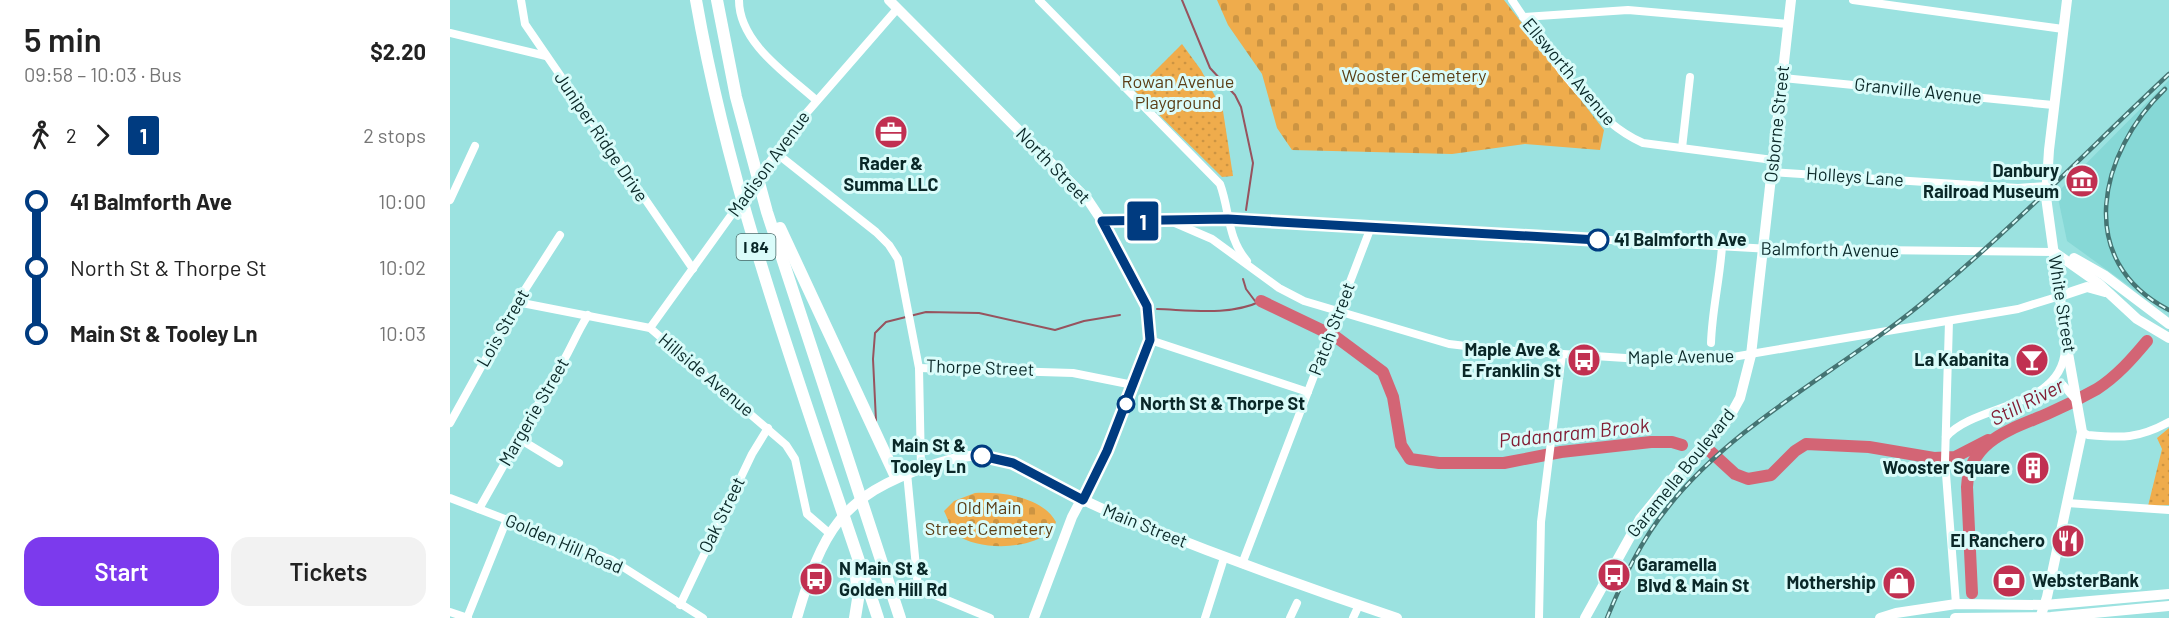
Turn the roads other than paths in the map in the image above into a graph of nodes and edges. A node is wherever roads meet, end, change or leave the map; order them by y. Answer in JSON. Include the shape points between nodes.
{"nodes":[{"id":1,"x":521,"y":0,"type":"edge"},
{"id":2,"x":696,"y":0,"type":"edge"},
{"id":3,"x":717,"y":0,"type":"edge"},
{"id":4,"x":740,"y":0,"type":"edge"},
{"id":5,"x":889,"y":0,"type":"edge"},
{"id":6,"x":1039,"y":0,"type":"edge"},
{"id":7,"x":1512,"y":0,"type":"edge"},
{"id":8,"x":1791,"y":0,"type":"edge"},
{"id":9,"x":1853,"y":0,"type":"edge"},
{"id":10,"x":2067,"y":0,"type":"edge"},
{"id":11,"x":897,"y":9,"type":"junction"},
{"id":12,"x":1523,"y":17,"type":"junction"},
{"id":13,"x":1788,"y":24,"type":"junction"},
{"id":14,"x":2063,"y":29,"type":"junction"},
{"id":15,"x":450,"y":33,"type":"edge"},
{"id":16,"x":546,"y":56,"type":"junction"},
{"id":17,"x":1690,"y":77,"type":"dead end"},
{"id":18,"x":1783,"y":78,"type":"junction"},
{"id":19,"x":816,"y":100,"type":"junction"},
{"id":20,"x":2053,"y":105,"type":"junction"},
{"id":21,"x":745,"y":133,"type":"junction"},
{"id":22,"x":475,"y":146,"type":"dead end"},
{"id":23,"x":1682,"y":148,"type":"junction"},
{"id":24,"x":774,"y":154,"type":"junction"},
{"id":25,"x":1772,"y":166,"type":"junction"},
{"id":26,"x":2046,"y":186,"type":"junction"},
{"id":27,"x":450,"y":200,"type":"edge"},
{"id":28,"x":1228,"y":219,"type":"junction"},
{"id":29,"x":1163,"y":220,"type":"junction"},
{"id":30,"x":1102,"y":221,"type":"junction"},
{"id":31,"x":1371,"y":227,"type":"junction"},
{"id":32,"x":560,"y":235,"type":"dead end"},
{"id":33,"x":1722,"y":246,"type":"junction"},
{"id":34,"x":1764,"y":249,"type":"junction"},
{"id":35,"x":2054,"y":252,"type":"junction"},
{"id":36,"x":693,"y":269,"type":"junction"},
{"id":37,"x":1257,"y":272,"type":"junction"},
{"id":38,"x":2108,"y":292,"type":"junction"},
{"id":39,"x":2060,"y":296,"type":"junction"},
{"id":40,"x":517,"y":302,"type":"junction"},
{"id":41,"x":1338,"y":313,"type":"junction"},
{"id":42,"x":588,"y":315,"type":"junction"},
{"id":43,"x":1948,"y":321,"type":"junction"},
{"id":44,"x":2169,"y":324,"type":"edge"},
{"id":45,"x":650,"y":328,"type":"junction"},
{"id":46,"x":2169,"y":338,"type":"edge"},
{"id":47,"x":1150,"y":340,"type":"junction"},
{"id":48,"x":2066,"y":342,"type":"junction"},
{"id":49,"x":1711,"y":343,"type":"dead end"},
{"id":50,"x":1562,"y":354,"type":"junction"},
{"id":51,"x":1751,"y":355,"type":"junction"},
{"id":52,"x":919,"y":368,"type":"junction"},
{"id":53,"x":1133,"y":385,"type":"junction"},
{"id":54,"x":2046,"y":386,"type":"junction"},
{"id":55,"x":2072,"y":387,"type":"junction"},
{"id":56,"x":1308,"y":392,"type":"junction"},
{"id":57,"x":2169,"y":422,"type":"edge"},
{"id":58,"x":450,"y":423,"type":"edge"},
{"id":59,"x":768,"y":428,"type":"junction"},
{"id":60,"x":2082,"y":432,"type":"junction"},
{"id":61,"x":518,"y":438,"type":"junction"},
{"id":62,"x":1946,"y":440,"type":"junction"},
{"id":63,"x":559,"y":463,"type":"dead end"},
{"id":64,"x":921,"y":468,"type":"junction"},
{"id":65,"x":901,"y":475,"type":"junction"},
{"id":66,"x":450,"y":498,"type":"edge"},
{"id":67,"x":1083,"y":500,"type":"junction"},
{"id":68,"x":2067,"y":503,"type":"junction"},
{"id":69,"x":479,"y":509,"type":"junction"},
{"id":70,"x":2169,"y":510,"type":"edge"},
{"id":71,"x":507,"y":519,"type":"junction"},
{"id":72,"x":829,"y":533,"type":"junction"},
{"id":73,"x":851,"y":537,"type":"junction"},
{"id":74,"x":1224,"y":558,"type":"junction"},
{"id":75,"x":1242,"y":564,"type":"junction"},
{"id":76,"x":2169,"y":594,"type":"edge"},
{"id":77,"x":1296,"y":603,"type":"dead end"},
{"id":78,"x":680,"y":604,"type":"junction"},
{"id":79,"x":1956,"y":604,"type":"junction"},
{"id":80,"x":1359,"y":605,"type":"junction"},
{"id":81,"x":2045,"y":605,"type":"junction"},
{"id":82,"x":2169,"y":606,"type":"edge"},
{"id":83,"x":450,"y":612,"type":"edge"},
{"id":84,"x":468,"y":618,"type":"edge"},
{"id":85,"x":703,"y":618,"type":"edge"},
{"id":86,"x":796,"y":618,"type":"edge"},
{"id":87,"x":855,"y":618,"type":"edge"},
{"id":88,"x":878,"y":618,"type":"edge"},
{"id":89,"x":900,"y":618,"type":"edge"},
{"id":90,"x":990,"y":618,"type":"edge"},
{"id":91,"x":1034,"y":618,"type":"edge"},
{"id":92,"x":1205,"y":618,"type":"edge"},
{"id":93,"x":1290,"y":618,"type":"edge"},
{"id":94,"x":1353,"y":618,"type":"edge"},
{"id":95,"x":1397,"y":618,"type":"edge"},
{"id":96,"x":1539,"y":618,"type":"edge"},
{"id":97,"x":1585,"y":618,"type":"edge"},
{"id":98,"x":1880,"y":618,"type":"edge"},
{"id":99,"x":1957,"y":618,"type":"edge"},
{"id":100,"x":2040,"y":618,"type":"edge"}],
"edges":[{"from":1,"to":16,"type":"street","name":"Juniper Ridge Drive","via":[[525,24]]},
{"from":2,"to":73,"type":"highway","number":"I 84","via":[[738,190]]},
{"from":3,"to":21,"type":"highway","number":"I 84"},
{"from":4,"to":19,"type":"street","via":[[744,23],[759,48]]},
{"from":5,"to":11,"type":"main road","name":"North Street"},
{"from":6,"to":28,"type":"street","via":[[1209,170],[1227,201]]},
{"from":7,"to":12,"type":"street","name":"Ellsworth Avenue"},
{"from":8,"to":13,"type":"main road","name":"Osborne Street"},
{"from":9,"to":14,"type":"street"},
{"from":10,"to":14,"type":"main road","name":"White Street"},
{"from":11,"to":19,"type":"street","name":"Madison Avenue"},
{"from":11,"to":30,"type":"main road","name":"North Street","via":[[1072,183]]},
{"from":12,"to":13,"type":"street","via":[[1628,10]]},
{"from":12,"to":23,"type":"street","name":"Ellsworth Avenue","via":[[1608,124],[1643,143]]},
{"from":13,"to":18,"type":"main road","name":"Osborne Street"},
{"from":14,"to":20,"type":"main road","name":"White Street"},
{"from":15,"to":16,"type":"street"},
{"from":16,"to":36,"type":"street","name":"Juniper Ridge Drive"},
{"from":17,"to":23,"type":"street"},
{"from":18,"to":20,"type":"street","name":"Granville Avenue"},
{"from":18,"to":25,"type":"main road","name":"Osborne Street"},
{"from":19,"to":24,"type":"street","name":"Madison Avenue"},
{"from":20,"to":26,"type":"main road","name":"White Street"},
{"from":21,"to":65,"type":"highway","via":[[788,249]]},
{"from":21,"to":89,"type":"highway","number":"I 84","via":[[767,213]]},
{"from":22,"to":27,"type":"street"},
{"from":23,"to":25,"type":"street","name":"Ellsworth Avenue"},
{"from":24,"to":36,"type":"street","name":"Madison Avenue"},
{"from":24,"to":52,"type":"street","name":"Thorpe Street","via":[[889,245],[898,259]]},
{"from":25,"to":26,"type":"street","name":"Holleys Lane","via":[[2019,188]]},
{"from":25,"to":34,"type":"main road","name":"Osborne Street"},
{"from":26,"to":35,"type":"main road","name":"White Street"},
{"from":28,"to":29,"type":"street","name":"Balmforth Avenue"},
{"from":28,"to":31,"type":"street","name":"Balmforth Avenue"},
{"from":28,"to":37,"type":"street","via":[[1239,252]]},
{"from":29,"to":30,"type":"street","name":"Balmforth Avenue"},
{"from":29,"to":37,"type":"street","via":[[1212,238]]},
{"from":30,"to":47,"type":"main road","name":"North Street","via":[[1143,297]]},
{"from":31,"to":33,"type":"street","name":"Balmforth Avenue"},
{"from":31,"to":41,"type":"street","name":"Patch Street"},
{"from":32,"to":40,"type":"street","name":"Lois Street"},
{"from":33,"to":34,"type":"street","name":"Balmforth Avenue"},
{"from":33,"to":49,"type":"street"},
{"from":34,"to":35,"type":"street","name":"Balmforth Avenue"},
{"from":34,"to":51,"type":"main road","name":"Garamella Boulevard"},
{"from":35,"to":38,"type":"main road"},
{"from":35,"to":39,"type":"main road","name":"White Street"},
{"from":35,"to":44,"type":"main road","via":[[2104,275]]},
{"from":36,"to":45,"type":"street","name":"Madison Avenue"},
{"from":37,"to":41,"type":"street","name":"Maple Avenue","via":[[1304,302]]},
{"from":38,"to":39,"type":"main road","via":[[2087,287]]},
{"from":38,"to":46,"type":"main road","via":[[2137,319]]},
{"from":39,"to":43,"type":"street","name":"Maple Avenue","via":[[2019,309]]},
{"from":39,"to":48,"type":"main road","name":"White Street"},
{"from":40,"to":42,"type":"street","name":"Hillside Avenue"},
{"from":40,"to":58,"type":"street","name":"Lois Street"},
{"from":41,"to":50,"type":"street","name":"Maple Avenue","via":[[1449,344]]},
{"from":41,"to":56,"type":"street","name":"Patch Street"},
{"from":42,"to":45,"type":"street","name":"Hillside Avenue"},
{"from":42,"to":61,"type":"street","name":"Margerie Street","via":[[567,358]]},
{"from":43,"to":51,"type":"street","name":"Maple Avenue"},
{"from":43,"to":62,"type":"street"},
{"from":45,"to":59,"type":"street","name":"Hillside Avenue"},
{"from":47,"to":53,"type":"main road","name":"North Street"},
{"from":47,"to":56,"type":"street"},
{"from":48,"to":54,"type":"street","via":[[2065,360]]},
{"from":48,"to":55,"type":"main road","name":"White Street"},
{"from":50,"to":51,"type":"street","name":"Maple Avenue","via":[[1693,361]]},
{"from":50,"to":96,"type":"street","via":[[1540,551]]},
{"from":51,"to":97,"type":"main road","name":"Garamella Boulevard","via":[[1740,398],[1729,418],[1640,519]]},
{"from":52,"to":53,"type":"street","name":"Thorpe Street","via":[[1073,373]]},
{"from":52,"to":64,"type":"street"},
{"from":53,"to":67,"type":"main road","name":"North Street"},
{"from":54,"to":55,"type":"street"},
{"from":54,"to":62,"type":"street","via":[[1960,427]]},
{"from":55,"to":60,"type":"main road","name":"White Street"},
{"from":56,"to":75,"type":"street","name":"Patch Street"},
{"from":57,"to":60,"type":"street","via":[[2133,438]]},
{"from":59,"to":72,"type":"street","name":"Hillside Avenue","via":[[795,459],[807,514]]},
{"from":59,"to":78,"type":"street","name":"Oak Street"},
{"from":60,"to":68,"type":"main road","name":"White Street"},
{"from":61,"to":63,"type":"street"},
{"from":61,"to":69,"type":"street","name":"Margerie Street"},
{"from":62,"to":79,"type":"street"},
{"from":64,"to":65,"type":"main road","name":"Main Street"},
{"from":64,"to":67,"type":"main road","name":"Main Street","via":[[963,456],[992,457],[1013,463]]},
{"from":65,"to":72,"type":"main road","name":"Main Street","via":[[871,492]]},
{"from":65,"to":90,"type":"street","via":[[918,588]]},
{"from":66,"to":69,"type":"street","name":"Golden Hill Road"},
{"from":67,"to":74,"type":"main road","name":"Main Street"},
{"from":67,"to":91,"type":"main road","name":"North Street","via":[[1072,517]]},
{"from":68,"to":70,"type":"street"},
{"from":68,"to":81,"type":"main road","name":"White Street"},
{"from":69,"to":71,"type":"street","name":"Golden Hill Road"},
{"from":71,"to":78,"type":"street","name":"Golden Hill Road","via":[[612,560]]},
{"from":71,"to":84,"type":"street"},
{"from":72,"to":86,"type":"main road","name":"Main Street","via":[[818,553]]},
{"from":73,"to":87,"type":"highway","via":[[858,592]]},
{"from":73,"to":88,"type":"highway","number":"I 84"},
{"from":74,"to":75,"type":"main road","name":"Main Street"},
{"from":74,"to":92,"type":"street"},
{"from":75,"to":80,"type":"main road","name":"Main Street"},
{"from":76,"to":81,"type":"main road"},
{"from":77,"to":93,"type":"street"},
{"from":78,"to":85,"type":"street","name":"Golden Hill Road"},
{"from":79,"to":81,"type":"main road"},
{"from":79,"to":98,"type":"main road"},
{"from":79,"to":99,"type":"main road"},
{"from":80,"to":94,"type":"street"},
{"from":80,"to":95,"type":"main road","name":"Main Street"},
{"from":81,"to":100,"type":"main road","name":"White Street"},
{"from":82,"to":100,"type":"main road"},
{"from":83,"to":84,"type":"street"},
{"from":99,"to":100,"type":"main road"}]}
